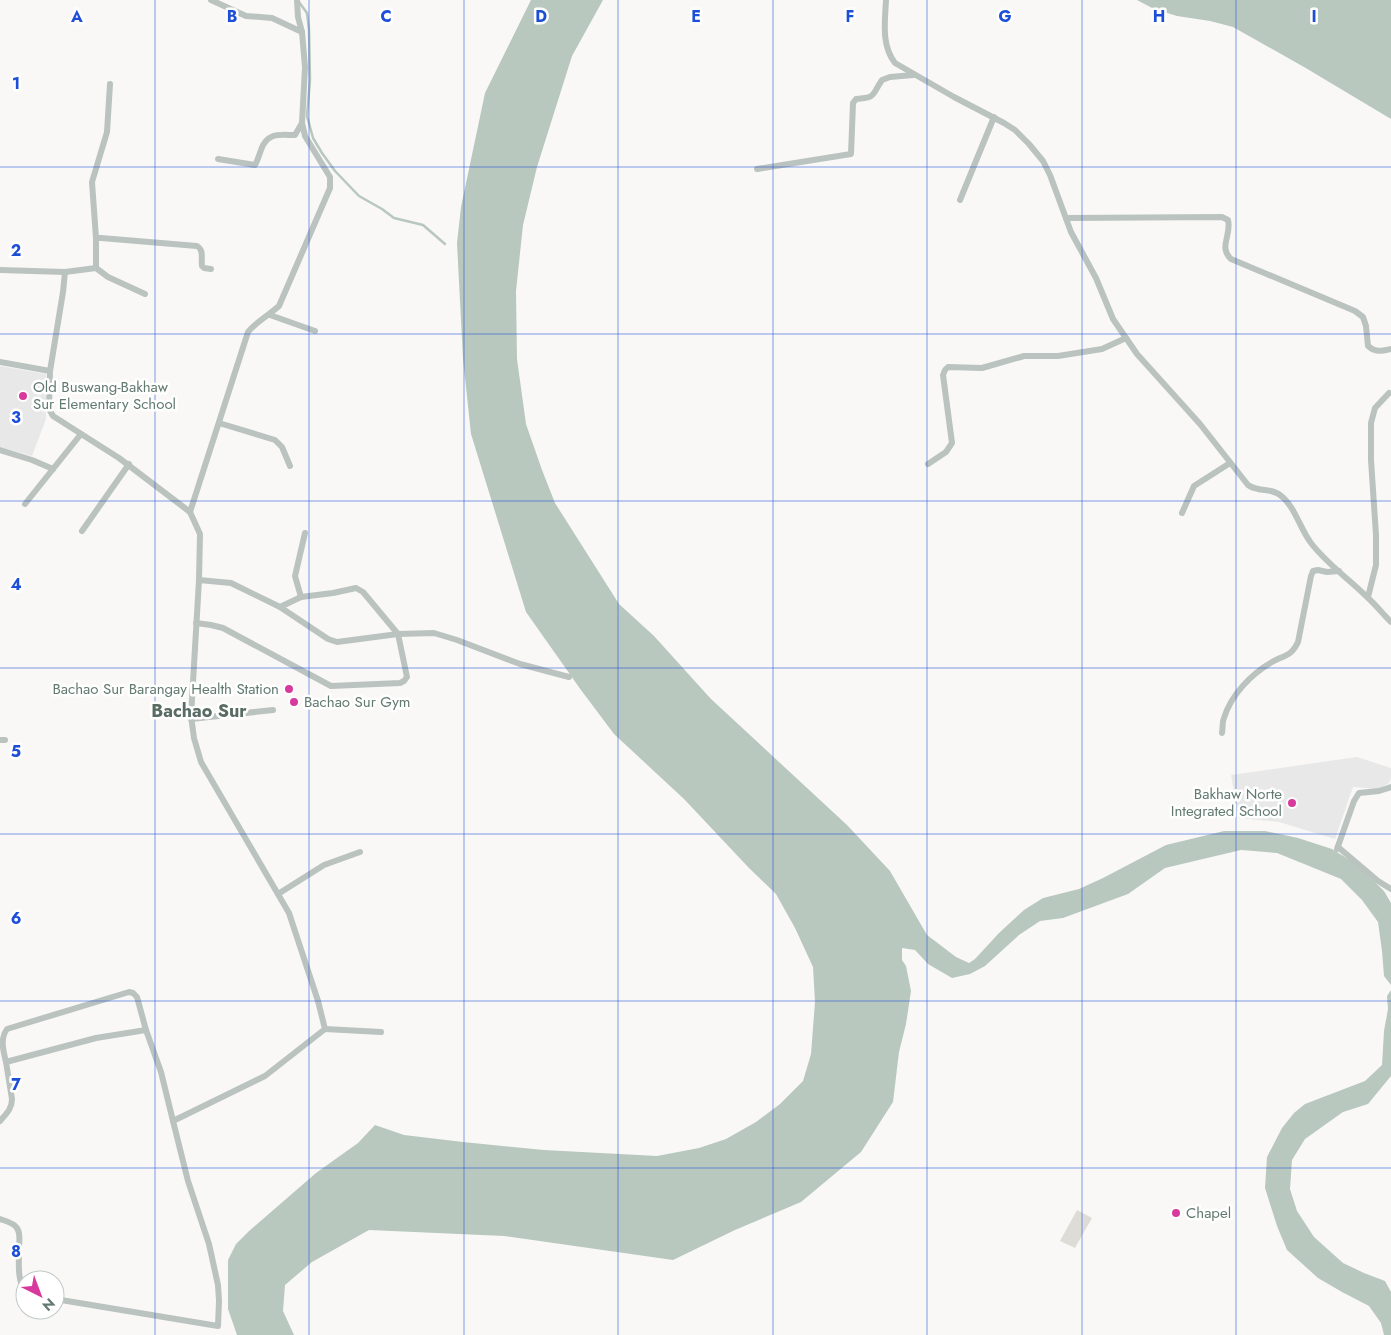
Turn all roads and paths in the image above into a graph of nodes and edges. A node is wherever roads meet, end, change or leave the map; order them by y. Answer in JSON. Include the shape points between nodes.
{"nodes":[{"id":1,"x":211,"y":0,"type":"edge"},
{"id":2,"x":297,"y":0,"type":"edge"},
{"id":3,"x":886,"y":0,"type":"edge"},
{"id":4,"x":302,"y":32,"type":"junction"},
{"id":5,"x":914,"y":74,"type":"junction"},
{"id":6,"x":110,"y":84,"type":"dead end"},
{"id":7,"x":994,"y":118,"type":"junction"},
{"id":8,"x":302,"y":123,"type":"junction"},
{"id":9,"x":218,"y":159,"type":"dead end"},
{"id":10,"x":757,"y":169,"type":"dead end"},
{"id":11,"x":960,"y":200,"type":"dead end"},
{"id":12,"x":1066,"y":218,"type":"junction"},
{"id":13,"x":96,"y":238,"type":"junction"},
{"id":14,"x":96,"y":268,"type":"junction"},
{"id":15,"x":211,"y":269,"type":"dead end"},
{"id":16,"x":0,"y":270,"type":"edge"},
{"id":17,"x":64,"y":272,"type":"junction"},
{"id":18,"x":145,"y":294,"type":"dead end"},
{"id":19,"x":270,"y":315,"type":"junction"},
{"id":20,"x":315,"y":331,"type":"dead end"},
{"id":21,"x":1126,"y":338,"type":"junction"},
{"id":22,"x":1391,"y":349,"type":"edge"},
{"id":23,"x":0,"y":362,"type":"edge"},
{"id":24,"x":50,"y":371,"type":"junction"},
{"id":25,"x":1389,"y":393,"type":"dead end"},
{"id":26,"x":219,"y":423,"type":"junction"},
{"id":27,"x":81,"y":434,"type":"junction"},
{"id":28,"x":0,"y":450,"type":"edge"},
{"id":29,"x":1230,"y":463,"type":"junction"},
{"id":30,"x":129,"y":464,"type":"junction"},
{"id":31,"x":928,"y":464,"type":"dead end"},
{"id":32,"x":290,"y":466,"type":"dead end"},
{"id":33,"x":53,"y":470,"type":"junction"},
{"id":34,"x":25,"y":504,"type":"dead end"},
{"id":35,"x":190,"y":512,"type":"junction"},
{"id":36,"x":1182,"y":513,"type":"dead end"},
{"id":37,"x":82,"y":531,"type":"dead end"},
{"id":38,"x":305,"y":533,"type":"dead end"},
{"id":39,"x":1339,"y":571,"type":"junction"},
{"id":40,"x":199,"y":580,"type":"junction"},
{"id":41,"x":302,"y":597,"type":"junction"},
{"id":42,"x":1368,"y":597,"type":"junction"},
{"id":43,"x":280,"y":607,"type":"junction"},
{"id":44,"x":1391,"y":622,"type":"edge"},
{"id":45,"x":196,"y":623,"type":"junction"},
{"id":46,"x":398,"y":634,"type":"junction"},
{"id":47,"x":569,"y":677,"type":"dead end"},
{"id":48,"x":273,"y":710,"type":"dead end"},
{"id":49,"x":191,"y":719,"type":"junction"},
{"id":50,"x":1222,"y":733,"type":"dead end"},
{"id":51,"x":1391,"y":787,"type":"edge"},
{"id":52,"x":360,"y":852,"type":"dead end"},
{"id":53,"x":1391,"y":889,"type":"edge"},
{"id":54,"x":278,"y":894,"type":"junction"},
{"id":55,"x":325,"y":1029,"type":"junction"},
{"id":56,"x":146,"y":1030,"type":"junction"},
{"id":57,"x":381,"y":1032,"type":"dead end"},
{"id":58,"x":6,"y":1062,"type":"junction"},
{"id":59,"x":0,"y":1121,"type":"edge"},
{"id":60,"x":173,"y":1121,"type":"junction"},
{"id":61,"x":0,"y":1218,"type":"edge"},
{"id":62,"x":20,"y":1270,"type":"edge"},
{"id":63,"x":65,"y":1301,"type":"edge"}],
"edges":[{"from":1,"to":4,"type":"street","via":[[246,16],[272,18]]},
{"from":2,"to":4,"type":"street"},
{"from":3,"to":5,"type":"street","via":[[885,30],[889,56]]},
{"from":4,"to":8,"type":"street","via":[[305,67]]},
{"from":5,"to":7,"type":"street"},
{"from":5,"to":10,"type":"street","via":[[882,80],[870,98],[856,99],[853,103],[851,154]]},
{"from":6,"to":13,"type":"street","via":[[107,132],[92,182]]},
{"from":7,"to":11,"type":"street"},
{"from":7,"to":12,"type":"street","via":[[1015,130],[1043,161]]},
{"from":8,"to":9,"type":"street","via":[[295,135],[279,135],[265,140],[254,165]]},
{"from":8,"to":19,"type":"street","via":[[305,136],[330,177],[330,188],[280,306]]},
{"from":12,"to":21,"type":"street","via":[[1112,319]]},
{"from":12,"to":22,"type":"street","via":[[1222,217],[1228,220],[1230,227],[1224,248],[1231,259],[1356,311],[1363,317],[1368,346],[1380,352]]},
{"from":13,"to":14,"type":"street"},
{"from":13,"to":15,"type":"street","via":[[197,246],[202,252],[202,266]]},
{"from":14,"to":17,"type":"street"},
{"from":14,"to":18,"type":"street"},
{"from":16,"to":17,"type":"street"},
{"from":17,"to":24,"type":"street"},
{"from":19,"to":20,"type":"street"},
{"from":19,"to":26,"type":"street","via":[[248,332]]},
{"from":21,"to":29,"type":"street"},
{"from":21,"to":31,"type":"street","via":[[1102,348],[1058,356],[1024,356],[982,368],[948,367],[944,375],[952,443],[946,452]]},
{"from":23,"to":24,"type":"street"},
{"from":24,"to":27,"type":"street","via":[[49,409],[53,416]]},
{"from":25,"to":42,"type":"street","via":[[1375,408],[1371,423],[1376,565]]},
{"from":26,"to":32,"type":"street","via":[[276,440]]},
{"from":26,"to":35,"type":"street"},
{"from":27,"to":30,"type":"street"},
{"from":27,"to":33,"type":"street"},
{"from":28,"to":33,"type":"street"},
{"from":29,"to":36,"type":"street","via":[[1194,486]]},
{"from":29,"to":39,"type":"street","via":[[1253,489],[1275,491],[1282,496],[1312,545]]},
{"from":30,"to":35,"type":"street"},
{"from":30,"to":37,"type":"street"},
{"from":33,"to":34,"type":"street"},
{"from":35,"to":40,"type":"street","via":[[200,534]]},
{"from":38,"to":41,"type":"street","via":[[295,576]]},
{"from":39,"to":42,"type":"street"},
{"from":39,"to":50,"type":"street","via":[[1313,571],[1294,650],[1266,666],[1234,696],[1223,719]]},
{"from":40,"to":43,"type":"street","via":[[231,583]]},
{"from":40,"to":45,"type":"street"},
{"from":41,"to":43,"type":"street"},
{"from":41,"to":46,"type":"street","via":[[356,588]]},
{"from":42,"to":44,"type":"street"},
{"from":43,"to":46,"type":"street","via":[[337,642]]},
{"from":45,"to":46,"type":"street","via":[[223,628],[331,686],[404,681],[407,678]]},
{"from":45,"to":49,"type":"street"},
{"from":46,"to":47,"type":"street","via":[[434,633],[520,664]]},
{"from":48,"to":49,"type":"street"},
{"from":49,"to":54,"type":"street","via":[[201,762]]},
{"from":51,"to":53,"type":"street","via":[[1359,793],[1337,848]]},
{"from":52,"to":54,"type":"street","via":[[324,865]]},
{"from":54,"to":55,"type":"street","via":[[289,913]]},
{"from":55,"to":57,"type":"street"},
{"from":55,"to":60,"type":"street","via":[[265,1076]]},
{"from":56,"to":58,"type":"street","via":[[96,1038]]},
{"from":56,"to":58,"type":"street","via":[[137,996],[129,992],[7,1029],[2,1034]]},
{"from":56,"to":60,"type":"street"},
{"from":58,"to":59,"type":"street","via":[[12,1105]]},
{"from":60,"to":63,"type":"street","via":[[209,1244],[218,1286],[218,1326]]},
{"from":61,"to":62,"type":"street","via":[[11,1223],[20,1234]]}]}
